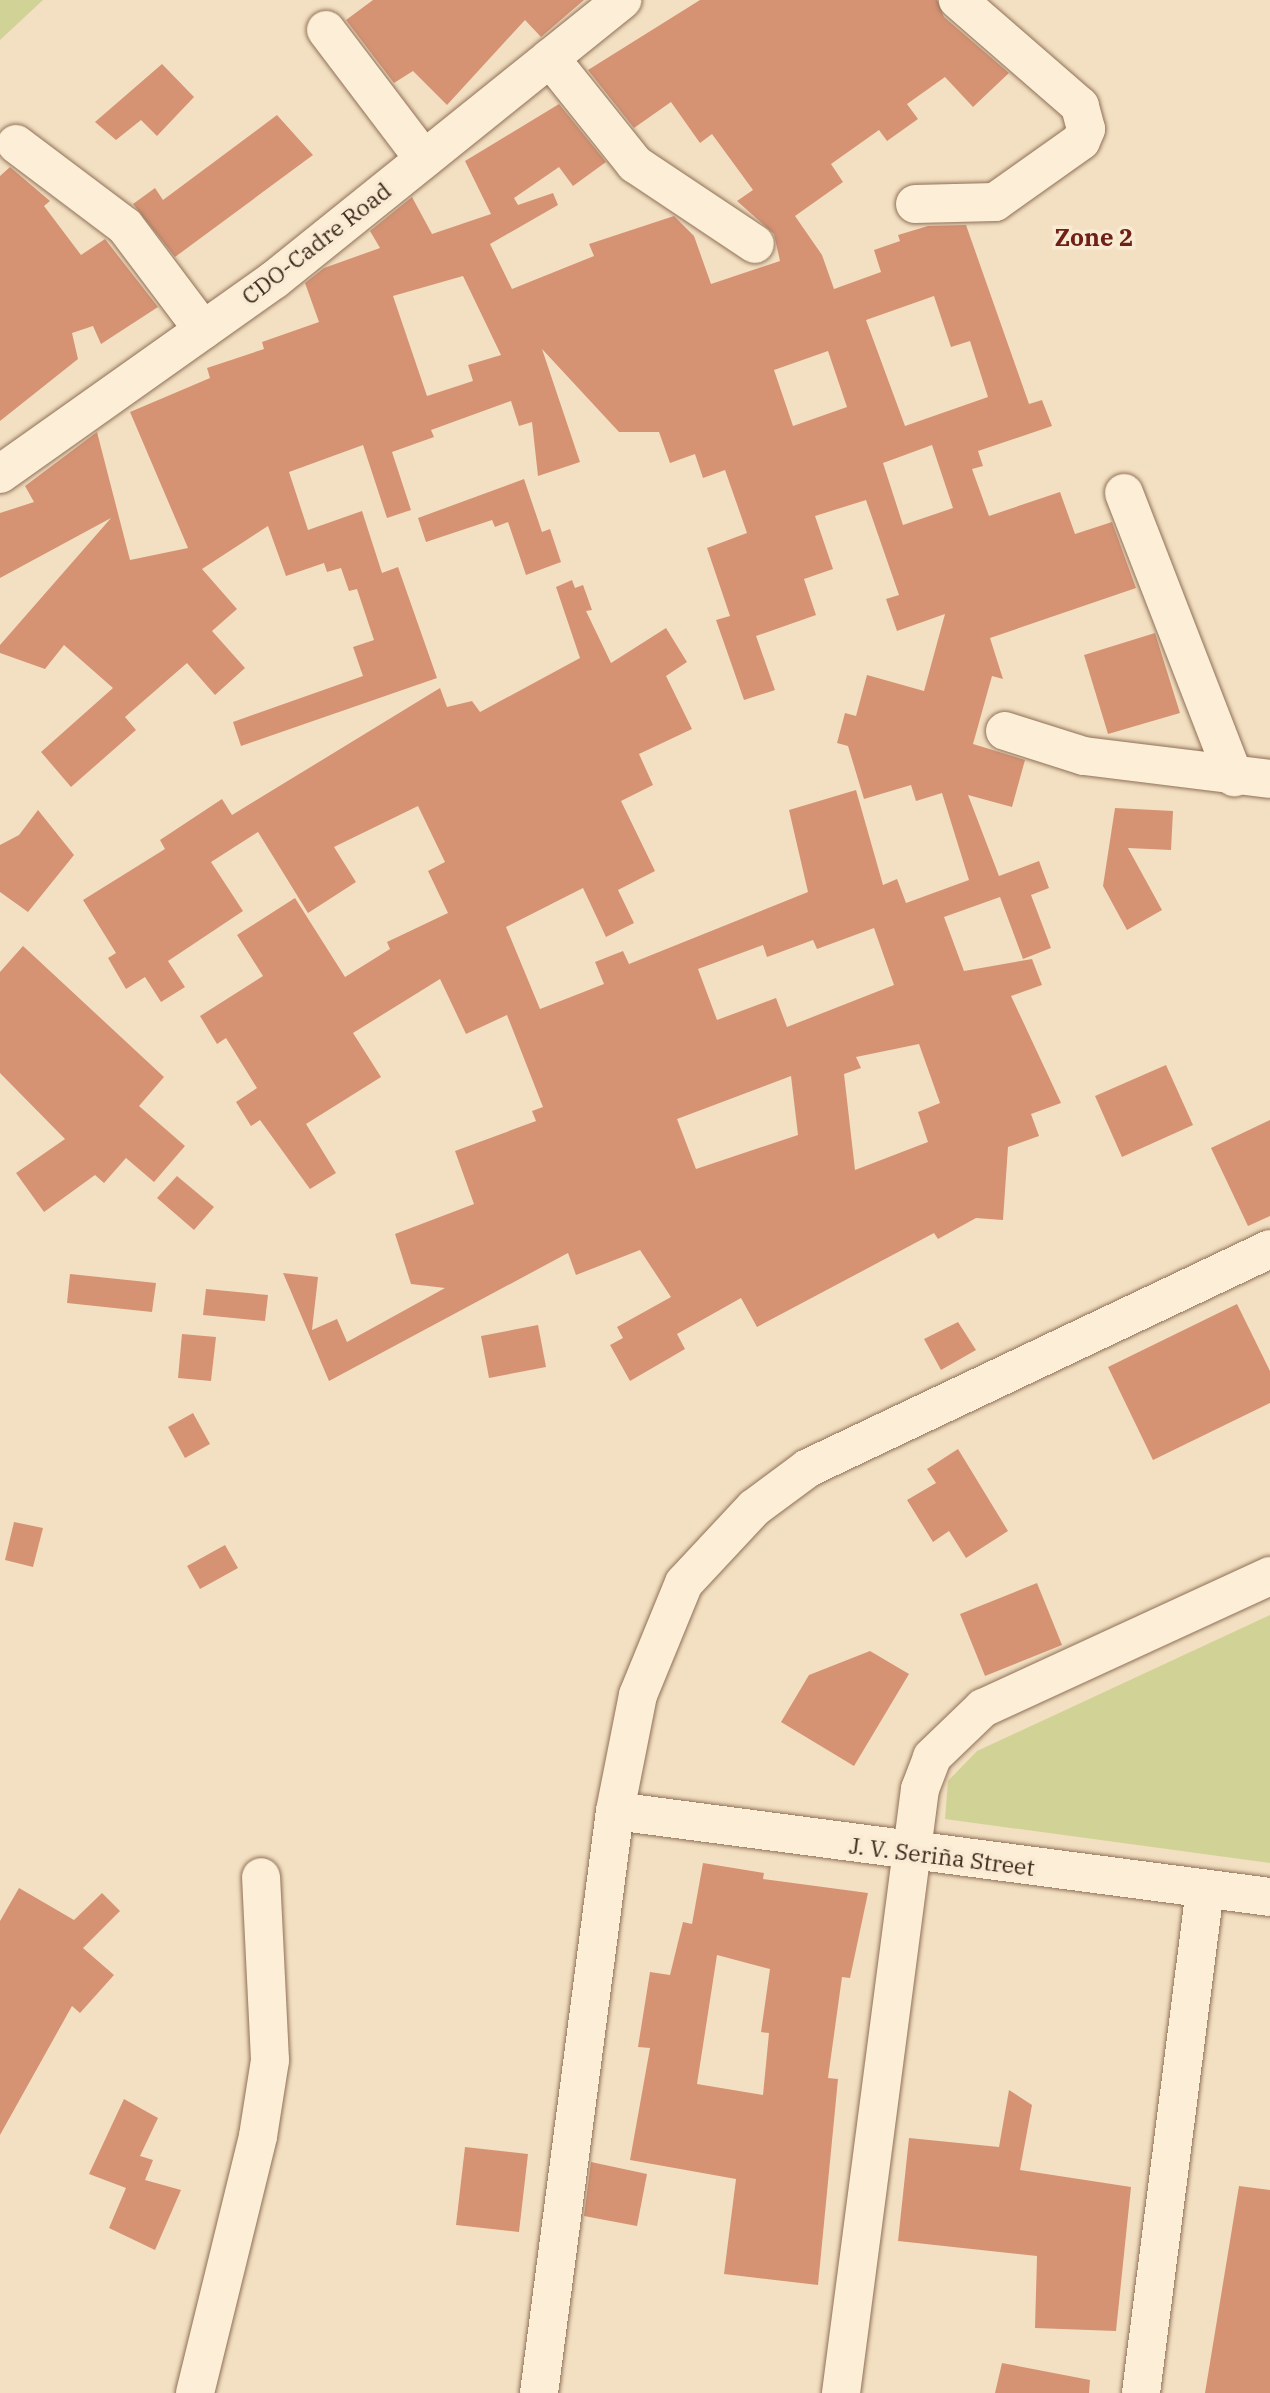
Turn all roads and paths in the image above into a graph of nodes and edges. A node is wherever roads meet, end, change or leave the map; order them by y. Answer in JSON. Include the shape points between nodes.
{"nodes":[{"id":1,"x":622,"y":0,"type":"edge"},
{"id":2,"x":958,"y":0,"type":"edge"},
{"id":3,"x":326,"y":30,"type":"dead end"},
{"id":4,"x":550,"y":58,"type":"junction"},
{"id":5,"x":16,"y":144,"type":"dead end"},
{"id":6,"x":424,"y":159,"type":"junction"},
{"id":7,"x":915,"y":204,"type":"dead end"},
{"id":8,"x":755,"y":244,"type":"dead end"},
{"id":9,"x":203,"y":330,"type":"junction"},
{"id":10,"x":4,"y":462,"type":"edge"},
{"id":11,"x":1124,"y":493,"type":"dead end"},
{"id":12,"x":1005,"y":731,"type":"dead end"},
{"id":13,"x":1252,"y":778,"type":"edge"},
{"id":14,"x":1270,"y":1249,"type":"edge"},
{"id":15,"x":1270,"y":1576,"type":"edge"},
{"id":16,"x":615,"y":1811,"type":"junction"},
{"id":17,"x":912,"y":1853,"type":"junction"},
{"id":18,"x":261,"y":1877,"type":"dead end"},
{"id":19,"x":1205,"y":1889,"type":"junction"},
{"id":20,"x":1270,"y":1897,"type":"edge"},
{"id":21,"x":195,"y":2393,"type":"edge"},
{"id":22,"x":539,"y":2393,"type":"edge"},
{"id":23,"x":841,"y":2393,"type":"edge"},
{"id":24,"x":1141,"y":2393,"type":"edge"}],
"edges":[{"from":1,"to":4,"type":"street","name":"CDO-Cadre Road"},
{"from":2,"to":7,"type":"street","via":[[1080,106],[1086,129],[1081,141],[995,202]]},
{"from":3,"to":6,"type":"street"},
{"from":4,"to":6,"type":"street","name":"CDO-Cadre Road"},
{"from":4,"to":8,"type":"street","via":[[635,164]]},
{"from":5,"to":9,"type":"street","via":[[125,226]]},
{"from":6,"to":9,"type":"street","name":"CDO-Cadre Road"},
{"from":9,"to":10,"type":"street","name":"CDO-Cadre Road"},
{"from":11,"to":13,"type":"street"},
{"from":12,"to":13,"type":"street","via":[[1084,756]]},
{"from":14,"to":16,"type":"street","via":[[807,1468],[754,1508],[684,1584],[656,1640],[638,1695]]},
{"from":15,"to":17,"type":"street","via":[[996,1702],[956,1729],[932,1757]]},
{"from":16,"to":17,"type":"street","name":"J. V. Seriña Street"},
{"from":16,"to":22,"type":"street"},
{"from":17,"to":19,"type":"street","name":"J. V. Seriña Street"},
{"from":17,"to":23,"type":"street"},
{"from":18,"to":21,"type":"street","via":[[270,2060],[258,2136]]},
{"from":19,"to":20,"type":"street","name":"J. V. Seriña Street"},
{"from":19,"to":24,"type":"street"}]}
